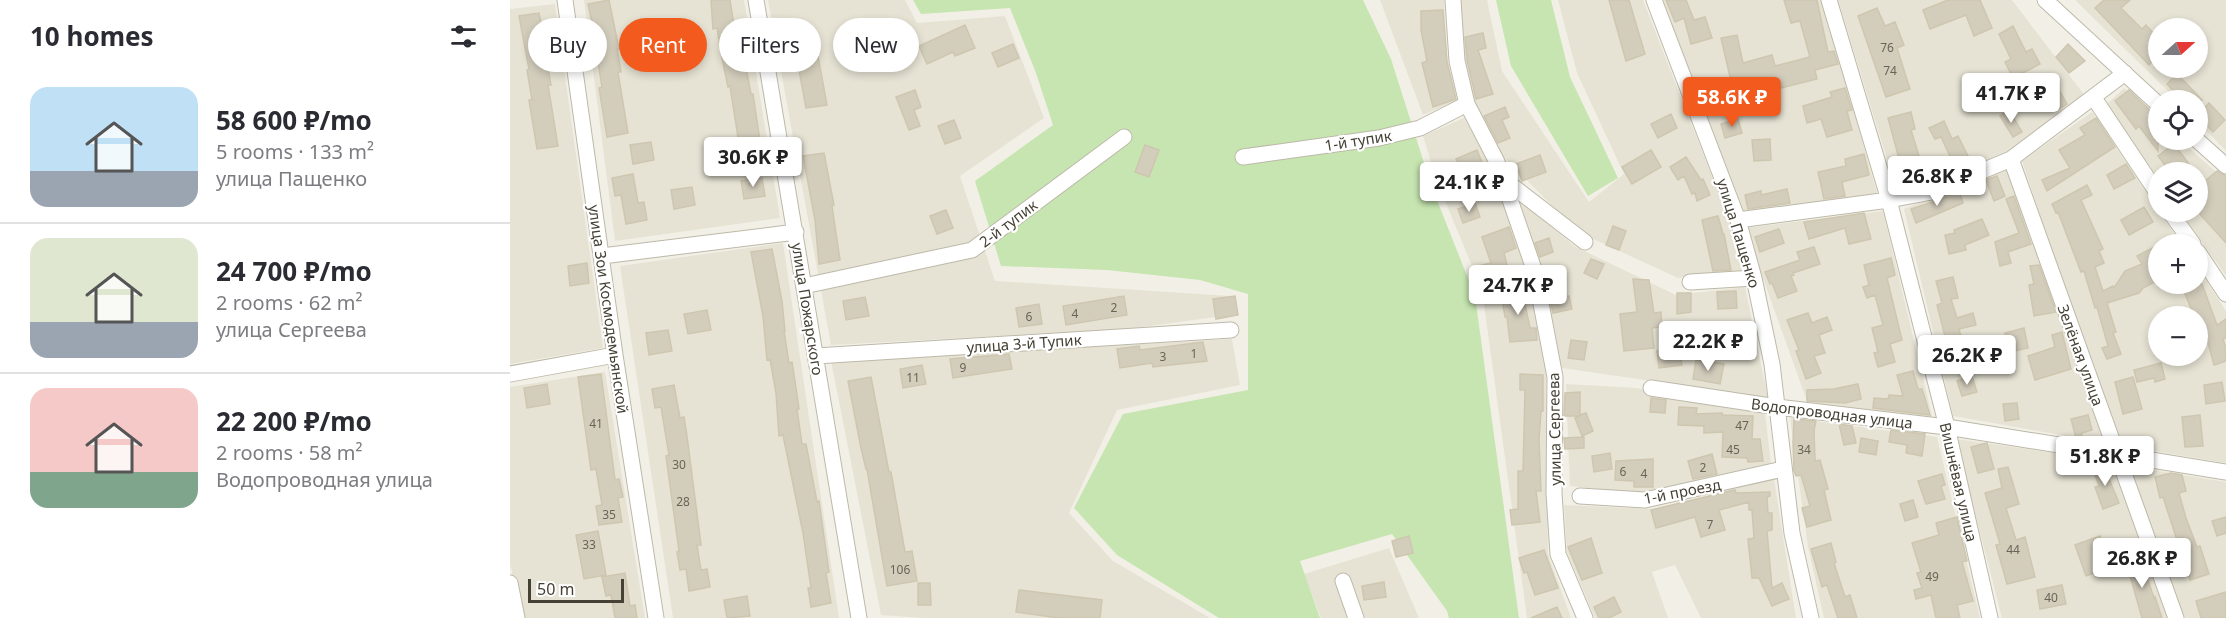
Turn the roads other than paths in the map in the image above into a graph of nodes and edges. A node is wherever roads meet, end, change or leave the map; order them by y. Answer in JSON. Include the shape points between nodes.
{"nodes":[{"id":1,"x":565,"y":0,"type":"edge"},
{"id":2,"x":756,"y":0,"type":"edge"},
{"id":3,"x":1453,"y":0,"type":"edge"},
{"id":4,"x":1654,"y":0,"type":"edge"},
{"id":5,"x":1829,"y":0,"type":"edge"},
{"id":6,"x":2046,"y":0,"type":"edge"},
{"id":7,"x":2125,"y":74,"type":"junction"},
{"id":8,"x":2148,"y":95,"type":"edge"},
{"id":9,"x":2094,"y":98,"type":"junction"},
{"id":10,"x":1467,"y":104,"type":"junction"},
{"id":11,"x":1124,"y":137,"type":"dead end"},
{"id":12,"x":2208,"y":150,"type":"edge"},
{"id":13,"x":1243,"y":157,"type":"dead end"},
{"id":14,"x":2011,"y":159,"type":"junction"},
{"id":15,"x":2226,"y":166,"type":"edge"},
{"id":16,"x":1502,"y":178,"type":"junction"},
{"id":17,"x":2148,"y":179,"type":"edge"},
{"id":18,"x":1888,"y":200,"type":"junction"},
{"id":19,"x":1738,"y":220,"type":"junction"},
{"id":20,"x":796,"y":232,"type":"junction"},
{"id":21,"x":1585,"y":242,"type":"dead end"},
{"id":22,"x":602,"y":256,"type":"junction"},
{"id":23,"x":2208,"y":267,"type":"edge"},
{"id":24,"x":1754,"y":278,"type":"junction"},
{"id":25,"x":1690,"y":282,"type":"dead end"},
{"id":26,"x":804,"y":286,"type":"junction"},
{"id":27,"x":2226,"y":294,"type":"edge"},
{"id":28,"x":1231,"y":330,"type":"dead end"},
{"id":29,"x":615,"y":355,"type":"junction"},
{"id":30,"x":816,"y":356,"type":"junction"},
{"id":31,"x":510,"y":374,"type":"edge"},
{"id":32,"x":1651,"y":388,"type":"dead end"},
{"id":33,"x":1777,"y":407,"type":"junction"},
{"id":34,"x":1947,"y":427,"type":"junction"},
{"id":35,"x":2117,"y":455,"type":"junction"},
{"id":36,"x":1783,"y":469,"type":"junction"},
{"id":37,"x":2226,"y":472,"type":"edge"},
{"id":38,"x":1580,"y":496,"type":"dead end"},
{"id":39,"x":1342,"y":581,"type":"dead end"},
{"id":40,"x":510,"y":583,"type":"edge"},
{"id":41,"x":517,"y":618,"type":"edge"},
{"id":42,"x":656,"y":618,"type":"edge"},
{"id":43,"x":859,"y":618,"type":"edge"},
{"id":44,"x":1356,"y":618,"type":"edge"},
{"id":45,"x":1585,"y":618,"type":"edge"},
{"id":46,"x":1811,"y":618,"type":"edge"},
{"id":47,"x":1990,"y":618,"type":"edge"},
{"id":48,"x":2176,"y":618,"type":"edge"}],
"edges":[{"from":1,"to":22,"type":"street","name":"улица Зои Космодемьянской"},
{"from":2,"to":20,"type":"street","name":"улица Пожарского"},
{"from":3,"to":10,"type":"street","name":"улица Сергеева","via":[[1457,61]]},
{"from":4,"to":19,"type":"street","name":"улица Пащенко"},
{"from":5,"to":18,"type":"street","name":"Вишнёвая улица"},
{"from":6,"to":7,"type":"street"},
{"from":7,"to":8,"type":"street"},
{"from":7,"to":9,"type":"street"},
{"from":9,"to":14,"type":"street"},
{"from":9,"to":17,"type":"street"},
{"from":10,"to":13,"type":"street","name":"1-й тупик","via":[[1419,128],[1379,138]]},
{"from":10,"to":16,"type":"street","name":"улица Сергеева"},
{"from":11,"to":26,"type":"street","name":"2-й тупик","via":[[972,250]]},
{"from":12,"to":15,"type":"street"},
{"from":14,"to":18,"type":"street","via":[[1932,192]]},
{"from":14,"to":35,"type":"street","name":"Зелёная улица"},
{"from":16,"to":21,"type":"street"},
{"from":16,"to":45,"type":"street","name":"улица Сергеева","via":[[1535,272],[1555,376],[1558,554]]},
{"from":18,"to":19,"type":"street"},
{"from":18,"to":34,"type":"street","name":"Вишнёвая улица"},
{"from":19,"to":24,"type":"street","name":"улица Пащенко"},
{"from":20,"to":22,"type":"street"},
{"from":20,"to":26,"type":"street","name":"улица Пожарского"},
{"from":22,"to":29,"type":"street","name":"улица Зои Космодемьянской"},
{"from":23,"to":27,"type":"street"},
{"from":24,"to":25,"type":"street"},
{"from":24,"to":33,"type":"street","name":"улица Пащенко"},
{"from":26,"to":30,"type":"street","name":"улица Пожарского"},
{"from":28,"to":30,"type":"street","name":"улица 3-й Тупик"},
{"from":29,"to":31,"type":"street"},
{"from":29,"to":42,"type":"street","name":"улица Зои Космодемьянской"},
{"from":30,"to":43,"type":"street","name":"улица Пожарского"},
{"from":32,"to":33,"type":"street","name":"Водопроводная улица"},
{"from":33,"to":34,"type":"street","name":"Водопроводная улица"},
{"from":33,"to":36,"type":"street","name":"улица Пащенко"},
{"from":34,"to":35,"type":"street","name":"Водопроводная улица"},
{"from":34,"to":47,"type":"street","name":"Вишнёвая улица"},
{"from":35,"to":37,"type":"street","name":"Водопроводная улица"},
{"from":35,"to":48,"type":"street","name":"Зелёная улица"},
{"from":36,"to":38,"type":"street","name":"1-й проезд","via":[[1645,500]]},
{"from":36,"to":46,"type":"street","name":"улица Пащенко"},
{"from":39,"to":44,"type":"street"},
{"from":40,"to":41,"type":"street"}]}
